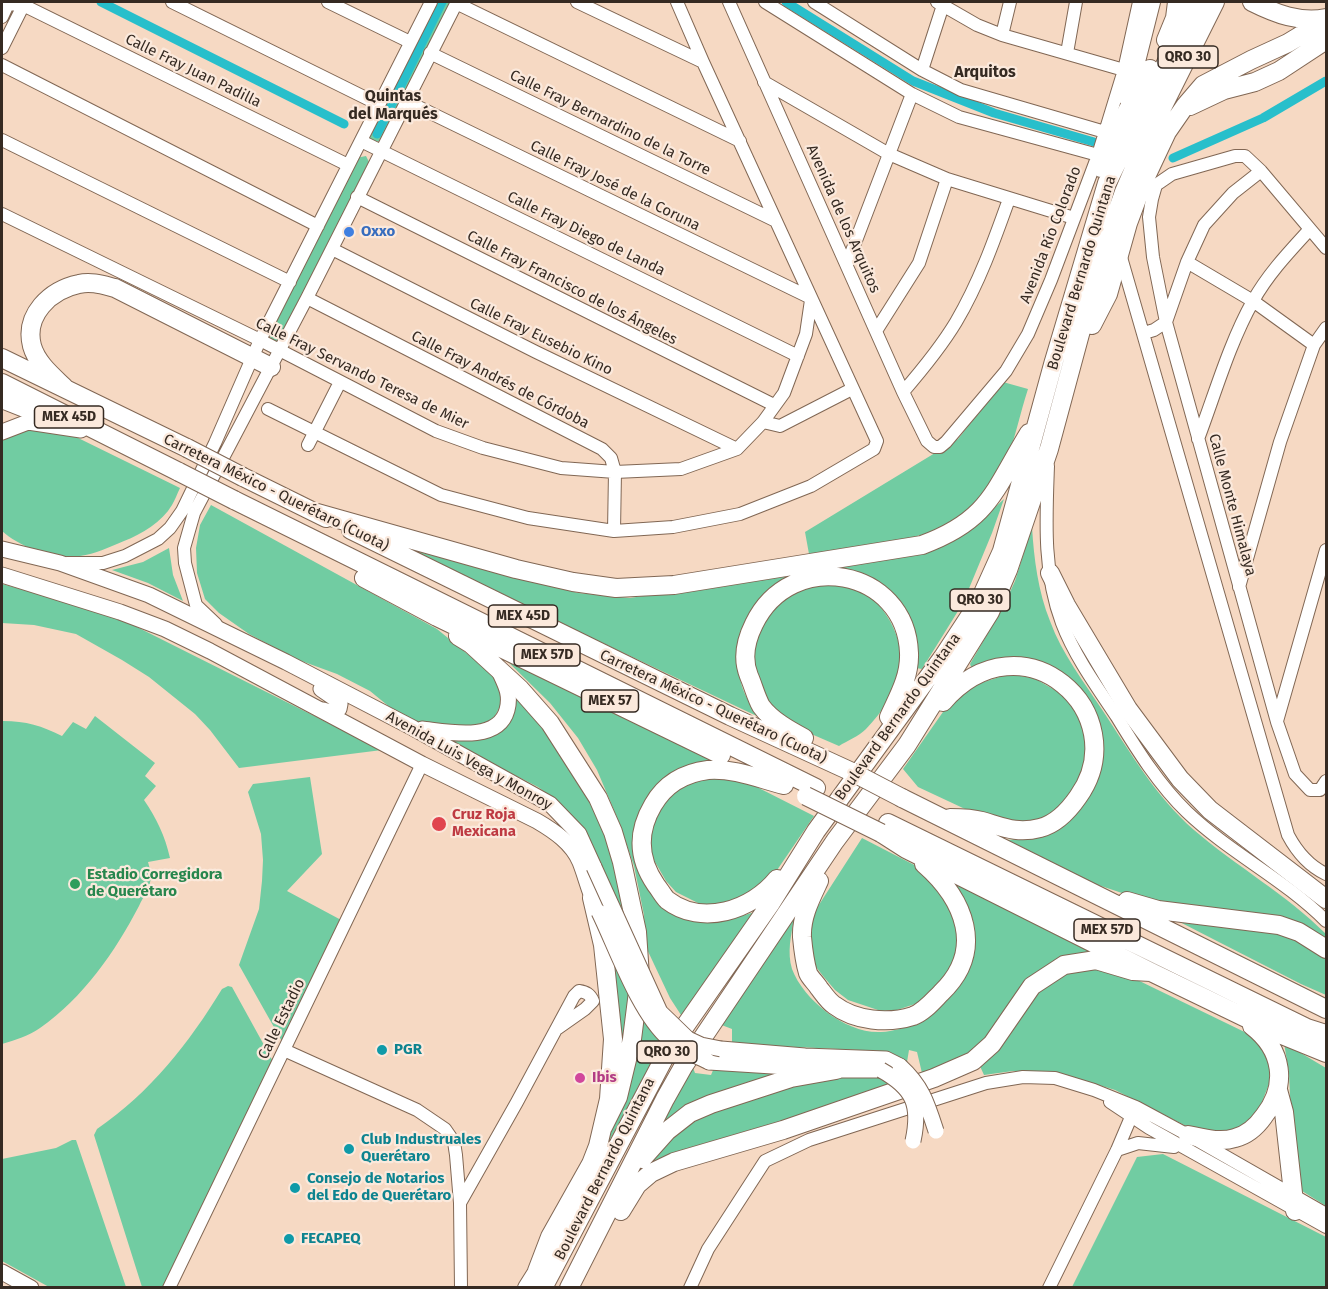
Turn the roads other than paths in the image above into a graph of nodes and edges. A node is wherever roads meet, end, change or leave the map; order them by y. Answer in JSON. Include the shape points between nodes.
{"nodes":[{"id":1,"x":6,"y":2,"type":"edge"},
{"id":2,"x":172,"y":2,"type":"edge"},
{"id":3,"x":328,"y":2,"type":"edge"},
{"id":4,"x":431,"y":2,"type":"edge"},
{"id":5,"x":456,"y":2,"type":"edge"},
{"id":6,"x":577,"y":2,"type":"edge"},
{"id":7,"x":677,"y":2,"type":"edge"},
{"id":8,"x":729,"y":2,"type":"edge"},
{"id":9,"x":765,"y":2,"type":"edge"},
{"id":10,"x":814,"y":2,"type":"edge"},
{"id":11,"x":1010,"y":2,"type":"edge"},
{"id":12,"x":1076,"y":2,"type":"edge"},
{"id":13,"x":1139,"y":2,"type":"edge"},
{"id":14,"x":1151,"y":2,"type":"edge"},
{"id":15,"x":1177,"y":2,"type":"edge"},
{"id":16,"x":1197,"y":2,"type":"edge"},
{"id":17,"x":1215,"y":2,"type":"edge"},
{"id":18,"x":1252,"y":2,"type":"edge"},
{"id":19,"x":24,"y":3,"type":"edge"},
{"id":20,"x":942,"y":3,"type":"edge"},
{"id":21,"x":2,"y":17,"type":"edge"},
{"id":22,"x":1326,"y":19,"type":"edge"},
{"id":23,"x":1002,"y":35,"type":"junction"},
{"id":24,"x":1326,"y":40,"type":"edge"},
{"id":25,"x":410,"y":42,"type":"junction"},
{"id":26,"x":2,"y":48,"type":"edge"},
{"id":27,"x":430,"y":52,"type":"junction"},
{"id":28,"x":1067,"y":53,"type":"junction"},
{"id":29,"x":703,"y":62,"type":"junction"},
{"id":30,"x":2,"y":65,"type":"edge"},
{"id":31,"x":922,"y":70,"type":"junction"},
{"id":32,"x":1124,"y":70,"type":"junction"},
{"id":33,"x":764,"y":82,"type":"junction"},
{"id":34,"x":912,"y":93,"type":"junction"},
{"id":35,"x":406,"y":101,"type":"junction"},
{"id":36,"x":378,"y":104,"type":"junction"},
{"id":37,"x":1179,"y":114,"type":"junction"},
{"id":38,"x":1121,"y":122,"type":"junction"},
{"id":39,"x":1105,"y":132,"type":"junction"},
{"id":40,"x":2,"y":140,"type":"edge"},
{"id":41,"x":361,"y":141,"type":"junction"},
{"id":42,"x":740,"y":141,"type":"junction"},
{"id":43,"x":382,"y":150,"type":"junction"},
{"id":44,"x":888,"y":154,"type":"junction"},
{"id":45,"x":1098,"y":155,"type":"junction"},
{"id":46,"x":348,"y":165,"type":"junction"},
{"id":47,"x":1261,"y":171,"type":"junction"},
{"id":48,"x":947,"y":179,"type":"junction"},
{"id":49,"x":357,"y":197,"type":"junction"},
{"id":50,"x":1009,"y":199,"type":"junction"},
{"id":51,"x":2,"y":214,"type":"edge"},
{"id":52,"x":1074,"y":218,"type":"junction"},
{"id":53,"x":776,"y":221,"type":"junction"},
{"id":54,"x":318,"y":226,"type":"junction"},
{"id":55,"x":1310,"y":228,"type":"junction"},
{"id":56,"x":1326,"y":248,"type":"edge"},
{"id":57,"x":332,"y":249,"type":"junction"},
{"id":58,"x":1120,"y":254,"type":"junction"},
{"id":59,"x":1187,"y":261,"type":"junction"},
{"id":60,"x":847,"y":264,"type":"junction"},
{"id":61,"x":290,"y":282,"type":"junction"},
{"id":62,"x":1084,"y":292,"type":"junction"},
{"id":63,"x":308,"y":298,"type":"junction"},
{"id":64,"x":811,"y":298,"type":"junction"},
{"id":65,"x":1253,"y":301,"type":"junction"},
{"id":66,"x":1166,"y":322,"type":"junction"},
{"id":67,"x":1326,"y":328,"type":"edge"},
{"id":68,"x":876,"y":331,"type":"junction"},
{"id":69,"x":1144,"y":333,"type":"junction"},
{"id":70,"x":2,"y":345,"type":"edge"},
{"id":71,"x":1314,"y":345,"type":"junction"},
{"id":72,"x":257,"y":348,"type":"junction"},
{"id":73,"x":280,"y":350,"type":"junction"},
{"id":74,"x":798,"y":356,"type":"junction"},
{"id":75,"x":1055,"y":356,"type":"junction"},
{"id":76,"x":2,"y":358,"type":"edge"},
{"id":77,"x":1073,"y":362,"type":"junction"},
{"id":78,"x":271,"y":367,"type":"junction"},
{"id":79,"x":340,"y":382,"type":"junction"},
{"id":80,"x":2,"y":383,"type":"edge"},
{"id":81,"x":62,"y":387,"type":"junction"},
{"id":82,"x":852,"y":389,"type":"junction"},
{"id":83,"x":903,"y":392,"type":"junction"},
{"id":84,"x":2,"y":399,"type":"edge"},
{"id":85,"x":774,"y":405,"type":"junction"},
{"id":86,"x":268,"y":409,"type":"dead end"},
{"id":87,"x":1038,"y":419,"type":"junction"},
{"id":88,"x":763,"y":422,"type":"junction"},
{"id":89,"x":81,"y":430,"type":"junction"},
{"id":90,"x":2,"y":432,"type":"edge"},
{"id":91,"x":311,"y":439,"type":"junction"},
{"id":92,"x":1198,"y":439,"type":"junction"},
{"id":93,"x":934,"y":447,"type":"joint"},
{"id":94,"x":737,"y":449,"type":"junction"},
{"id":95,"x":1049,"y":449,"type":"junction"},
{"id":96,"x":137,"y":451,"type":"junction"},
{"id":97,"x":615,"y":472,"type":"junction"},
{"id":98,"x":317,"y":513,"type":"junction"},
{"id":99,"x":277,"y":522,"type":"junction"},
{"id":100,"x":614,"y":531,"type":"junction"},
{"id":101,"x":2,"y":541,"type":"edge"},
{"id":102,"x":2,"y":549,"type":"edge"},
{"id":103,"x":1326,"y":550,"type":"edge"},
{"id":104,"x":18,"y":553,"type":"junction"},
{"id":105,"x":60,"y":563,"type":"junction"},
{"id":106,"x":1050,"y":573,"type":"junction"},
{"id":107,"x":2,"y":575,"type":"edge"},
{"id":108,"x":1239,"y":587,"type":"junction"},
{"id":109,"x":437,"y":617,"type":"junction"},
{"id":110,"x":231,"y":636,"type":"junction"},
{"id":111,"x":286,"y":662,"type":"junction"},
{"id":112,"x":497,"y":668,"type":"junction"},
{"id":113,"x":309,"y":705,"type":"junction"},
{"id":114,"x":1277,"y":722,"type":"junction"},
{"id":115,"x":413,"y":728,"type":"junction"},
{"id":116,"x":907,"y":745,"type":"junction"},
{"id":117,"x":870,"y":756,"type":"junction"},
{"id":118,"x":422,"y":765,"type":"junction"},
{"id":119,"x":852,"y":772,"type":"junction"},
{"id":120,"x":1326,"y":782,"type":"edge"},
{"id":121,"x":784,"y":785,"type":"junction"},
{"id":122,"x":811,"y":792,"type":"junction"},
{"id":123,"x":942,"y":818,"type":"junction"},
{"id":124,"x":884,"y":828,"type":"junction"},
{"id":125,"x":816,"y":831,"type":"junction"},
{"id":126,"x":834,"y":842,"type":"junction"},
{"id":127,"x":906,"y":849,"type":"junction"},
{"id":128,"x":1027,"y":860,"type":"junction"},
{"id":129,"x":1326,"y":874,"type":"edge"},
{"id":130,"x":1024,"y":889,"type":"junction"},
{"id":131,"x":1326,"y":899,"type":"edge"},
{"id":132,"x":596,"y":905,"type":"junction"},
{"id":133,"x":1326,"y":921,"type":"edge"},
{"id":134,"x":1169,"y":932,"type":"junction"},
{"id":135,"x":1326,"y":950,"type":"edge"},
{"id":136,"x":1151,"y":972,"type":"junction"},
{"id":137,"x":1326,"y":1000,"type":"edge"},
{"id":138,"x":1326,"y":1009,"type":"edge"},
{"id":139,"x":1236,"y":1014,"type":"junction"},
{"id":140,"x":558,"y":1028,"type":"dead end"},
{"id":141,"x":1326,"y":1048,"type":"edge"},
{"id":142,"x":284,"y":1050,"type":"junction"},
{"id":143,"x":836,"y":1070,"type":"junction"},
{"id":144,"x":1278,"y":1090,"type":"junction"},
{"id":145,"x":1133,"y":1112,"type":"junction"},
{"id":146,"x":603,"y":1127,"type":"junction"},
{"id":147,"x":936,"y":1131,"type":"dead end"},
{"id":148,"x":913,"y":1141,"type":"dead end"},
{"id":149,"x":1187,"y":1142,"type":"junction"},
{"id":150,"x":1117,"y":1150,"type":"junction"},
{"id":151,"x":622,"y":1184,"type":"junction"},
{"id":152,"x":1293,"y":1202,"type":"junction"},
{"id":153,"x":459,"y":1203,"type":"junction"},
{"id":154,"x":1326,"y":1214,"type":"edge"},
{"id":155,"x":1326,"y":1227,"type":"edge"},
{"id":156,"x":2,"y":1272,"type":"edge"},
{"id":157,"x":540,"y":1279,"type":"edge"},
{"id":158,"x":31,"y":1287,"type":"edge"},
{"id":159,"x":169,"y":1287,"type":"edge"},
{"id":160,"x":461,"y":1287,"type":"edge"},
{"id":161,"x":527,"y":1287,"type":"edge"},
{"id":162,"x":569,"y":1287,"type":"edge"},
{"id":163,"x":583,"y":1287,"type":"edge"},
{"id":164,"x":690,"y":1287,"type":"edge"},
{"id":165,"x":1049,"y":1287,"type":"edge"}],
"edges":[{"from":1,"to":19,"type":"street"},
{"from":1,"to":21,"type":"street"},
{"from":2,"to":36,"type":"street"},
{"from":3,"to":25,"type":"street"},
{"from":4,"to":25,"type":"street"},
{"from":5,"to":27,"type":"street"},
{"from":5,"to":42,"type":"street"},
{"from":6,"to":29,"type":"street"},
{"from":7,"to":29,"type":"street"},
{"from":8,"to":33,"type":"street","name":"Avenida de los Arquitos"},
{"from":9,"to":34,"type":"street"},
{"from":10,"to":31,"type":"street"},
{"from":11,"to":23,"type":"street"},
{"from":12,"to":28,"type":"street"},
{"from":13,"to":32,"type":"street","name":"Avenida Río Colorado"},
{"from":14,"to":38,"type":"highway"},
{"from":15,"to":38,"type":"highway","via":[[1170,32]]},
{"from":16,"to":62,"type":"highway","name":"Boulevard Bernardo Quintana","number":"QRO 30","via":[[1107,183]]},
{"from":17,"to":62,"type":"highway","name":"Boulevard Bernardo Quintana","number":"QRO 30","via":[[1132,171],[1100,260]]},
{"from":18,"to":22,"type":"highway","via":[[1287,17]]},
{"from":19,"to":26,"type":"street"},
{"from":19,"to":46,"type":"street","name":"Calle Fray Juan Padilla"},
{"from":20,"to":23,"type":"street","via":[[977,26]]},
{"from":20,"to":31,"type":"street"},
{"from":22,"to":37,"type":"highway","via":[[1288,43],[1203,85]]},
{"from":23,"to":28,"type":"street"},
{"from":24,"to":37,"type":"highway","via":[[1280,71],[1224,90]]},
{"from":25,"to":36,"type":"street"},
{"from":27,"to":35,"type":"street"},
{"from":27,"to":53,"type":"street","name":"Calle Fray Bernardino de la Torre"},
{"from":28,"to":32,"type":"street"},
{"from":29,"to":42,"type":"street"},
{"from":30,"to":54,"type":"street"},
{"from":31,"to":39,"type":"street","via":[[961,90]]},
{"from":32,"to":39,"type":"street","name":"Avenida Río Colorado"},
{"from":33,"to":44,"type":"street"},
{"from":33,"to":60,"type":"street","name":"Avenida de los Arquitos"},
{"from":34,"to":44,"type":"street"},
{"from":34,"to":45,"type":"street","via":[[959,117]]},
{"from":35,"to":43,"type":"street"},
{"from":35,"to":64,"type":"street","name":"Calle Fray José de la Coruna"},
{"from":36,"to":41,"type":"street"},
{"from":37,"to":58,"type":"highway","via":[[1143,183]]},
{"from":38,"to":75,"type":"highway","via":[[1082,224],[1062,297]]},
{"from":39,"to":45,"type":"street","name":"Avenida Río Colorado"},
{"from":40,"to":61,"type":"street"},
{"from":41,"to":43,"type":"street","name":"Calle Fray Diego de Landa"},
{"from":41,"to":46,"type":"street"},
{"from":42,"to":53,"type":"street"},
{"from":43,"to":49,"type":"street"},
{"from":43,"to":74,"type":"street","name":"Calle Fray Diego de Landa"},
{"from":44,"to":48,"type":"street"},
{"from":44,"to":60,"type":"street"},
{"from":45,"to":52,"type":"street","name":"Avenida Río Colorado"},
{"from":46,"to":54,"type":"street"},
{"from":47,"to":55,"type":"street"},
{"from":47,"to":59,"type":"street","via":[[1233,193],[1204,225]]},
{"from":47,"to":66,"type":"street","name":"Calle Monte Himalaya","via":[[1245,156],[1235,156],[1172,174],[1156,185],[1149,216]]},
{"from":48,"to":50,"type":"street"},
{"from":48,"to":68,"type":"street","via":[[919,262]]},
{"from":49,"to":57,"type":"street"},
{"from":49,"to":85,"type":"street","name":"Calle Fray Francisco de los Ángeles"},
{"from":50,"to":52,"type":"street"},
{"from":50,"to":83,"type":"street","via":[[992,248],[956,323]]},
{"from":51,"to":72,"type":"street","name":"Calle Fray Servando Teresa de Mier"},
{"from":52,"to":93,"type":"street","name":"Avenida Río Colorado","via":[[1028,334],[1006,371],[946,442]]},
{"from":53,"to":64,"type":"street"},
{"from":54,"to":61,"type":"street"},
{"from":55,"to":56,"type":"street"},
{"from":55,"to":65,"type":"street"},
{"from":57,"to":63,"type":"street"},
{"from":57,"to":94,"type":"street","name":"Calle Fray Eusebio Kino"},
{"from":58,"to":69,"type":"street"},
{"from":58,"to":77,"type":"highway","via":[[1108,294]]},
{"from":59,"to":65,"type":"street"},
{"from":59,"to":66,"type":"street"},
{"from":60,"to":68,"type":"street","name":"Avenida de los Arquitos"},
{"from":61,"to":72,"type":"street"},
{"from":62,"to":75,"type":"highway","name":"Boulevard Bernardo Quintana","number":"QRO 30"},
{"from":62,"to":77,"type":"highway","name":"Boulevard Bernardo Quintana","number":"QRO 30"},
{"from":63,"to":73,"type":"street"},
{"from":63,"to":97,"type":"street","name":"Calle Fray Andrés de Córdoba","via":[[602,449],[611,458]]},
{"from":64,"to":74,"type":"street","name":"Calle Fray Servando Teresa de Mier"},
{"from":64,"to":82,"type":"street"},
{"from":65,"to":71,"type":"street"},
{"from":65,"to":92,"type":"street"},
{"from":66,"to":69,"type":"street"},
{"from":66,"to":92,"type":"street","name":"Calle Monte Himalaya"},
{"from":67,"to":71,"type":"street"},
{"from":68,"to":83,"type":"street","name":"Avenida de los Arquitos"},
{"from":69,"to":129,"type":"street","via":[[1288,835],[1296,851]]},
{"from":70,"to":81,"type":"highway"},
{"from":71,"to":108,"type":"street","via":[[1280,442]]},
{"from":72,"to":73,"type":"street","name":"Calle Fray Servando Teresa de Mier"},
{"from":72,"to":78,"type":"highway"},
{"from":72,"to":81,"type":"highway","via":[[115,288],[79,284],[52,295],[32,317],[32,345],[38,360]]},
{"from":72,"to":105,"type":"street","via":[[182,511],[170,528],[159,539],[125,556],[103,563]]},
{"from":73,"to":78,"type":"street"},
{"from":73,"to":79,"type":"street","name":"Calle Fray Servando Teresa de Mier"},
{"from":74,"to":85,"type":"street","name":"Calle Fray Servando Teresa de Mier","via":[[784,393]]},
{"from":75,"to":87,"type":"highway","name":"Boulevard Bernardo Quintana","number":"QRO 30"},
{"from":76,"to":81,"type":"highway","name":"Carretera México - Querétaro (Cuota)","number":"MEX 45D"},
{"from":77,"to":95,"type":"highway","name":"Boulevard Bernardo Quintana","number":"QRO 30"},
{"from":78,"to":110,"type":"street","via":[[194,513],[184,548],[196,605]]},
{"from":79,"to":91,"type":"street"},
{"from":79,"to":97,"type":"street","name":"Calle Fray Servando Teresa de Mier","via":[[436,431],[483,448],[561,468]]},
{"from":80,"to":96,"type":"highway","name":"Carretera México - Querétaro (Cuota)","number":"MEX 45D"},
{"from":81,"to":98,"type":"highway","name":"Carretera México - Querétaro (Cuota)","number":"MEX 45D","bridge":true},
{"from":82,"to":88,"type":"street","via":[[780,426]]},
{"from":82,"to":100,"type":"street","via":[[877,445],[811,486],[740,514],[673,527]]},
{"from":83,"to":93,"type":"street","name":"Avenida de los Arquitos","via":[[927,441]]},
{"from":84,"to":89,"type":"highway"},
{"from":85,"to":88,"type":"street","name":"Calle Fray Servando Teresa de Mier"},
{"from":86,"to":91,"type":"street"},
{"from":87,"to":98,"type":"highway","via":[[985,506],[944,537],[922,545],[674,585],[616,588],[573,582]]},
{"from":87,"to":117,"type":"highway","name":"Boulevard Bernardo Quintana","number":"QRO 30","via":[[1002,551],[980,602]]},
{"from":88,"to":94,"type":"street","name":"Calle Fray Servando Teresa de Mier"},
{"from":89,"to":90,"type":"main road","via":[[28,422]]},
{"from":89,"to":96,"type":"highway"},
{"from":91,"to":100,"type":"street","via":[[441,495],[528,518]]},
{"from":92,"to":108,"type":"street","name":"Calle Monte Himalaya"},
{"from":94,"to":97,"type":"street","name":"Calle Fray Servando Teresa de Mier","via":[[681,469]]},
{"from":95,"to":106,"type":"street","via":[[1046,526]]},
{"from":95,"to":116,"type":"highway","name":"Boulevard Bernardo Quintana","number":"QRO 30","via":[[990,612]]},
{"from":96,"to":99,"type":"highway","name":"Carretera México - Querétaro (Cuota)","number":"MEX 45D","bridge":true},
{"from":97,"to":100,"type":"street"},
{"from":98,"to":119,"type":"highway","name":"Carretera México - Querétaro (Cuota)","number":"MEX 45D","via":[[719,711]]},
{"from":99,"to":109,"type":"highway","name":"Carretera México - Querétaro (Cuota)","number":"MEX 57","via":[[311,548]]},
{"from":99,"to":122,"type":"highway","name":"Carretera México - Querétaro (Cuota)","number":"MEX 57D"},
{"from":101,"to":104,"type":"main road"},
{"from":102,"to":104,"type":"main road","name":"Avenida Luis Vega y Monroy"},
{"from":103,"to":114,"type":"street"},
{"from":104,"to":105,"type":"main road","name":"Avenida Luis Vega y Monroy"},
{"from":105,"to":110,"type":"main road","name":"Avenida Luis Vega y Monroy","via":[[148,595]]},
{"from":106,"to":131,"type":"highway","via":[[1128,709],[1180,779],[1210,810]]},
{"from":106,"to":133,"type":"street","via":[[1063,624],[1079,658],[1165,788],[1187,812]]},
{"from":107,"to":113,"type":"main road","name":"Avenida Luis Vega y Monroy","via":[[165,630]]},
{"from":108,"to":114,"type":"street","name":"Calle Monte Himalaya"},
{"from":109,"to":112,"type":"highway"},
{"from":109,"to":121,"type":"highway","name":"Carretera México - Querétaro (Cuota)","number":"MEX 57"},
{"from":110,"to":111,"type":"main road","name":"Avenida Luis Vega y Monroy"},
{"from":111,"to":113,"type":"main road","via":[[340,704],[330,713]]},
{"from":111,"to":115,"type":"main road","name":"Avenida Luis Vega y Monroy"},
{"from":112,"to":115,"type":"main road","via":[[508,689],[508,704],[507,713],[493,729],[446,732]]},
{"from":112,"to":146,"type":"highway","via":[[550,723],[580,768],[613,832],[624,871],[637,932],[640,976],[632,1039],[618,1097]]},
{"from":113,"to":118,"type":"main road","name":"Avenida Luis Vega y Monroy"},
{"from":114,"to":120,"type":"street","name":"Calle Monte Himalaya","via":[[1295,774],[1310,790],[1320,790]]},
{"from":115,"to":147,"type":"main road","name":"Avenida Luis Vega y Monroy","bridge":true,"via":[[550,804],[579,834],[660,1012],[688,1039],[721,1049],[886,1059],[912,1077],[924,1094]]},
{"from":116,"to":123,"type":"highway","via":[[957,687],[979,673],[1002,666],[1044,671],[1075,695],[1086,714],[1093,732],[1091,769],[1069,810],[1042,827],[1016,830],[971,819]]},
{"from":116,"to":126,"type":"highway","name":"Boulevard Bernardo Quintana","number":"QRO 30"},
{"from":117,"to":119,"type":"highway","via":[[907,678],[910,654],[906,630],[894,606],[866,585],[837,575],[806,578],[779,592],[761,609],[747,637],[745,666],[761,706],[785,728],[834,755]]},
{"from":117,"to":125,"type":"highway","name":"Boulevard Bernardo Quintana","number":"QRO 30"},
{"from":118,"to":132,"type":"main road","name":"Avenida Luis Vega y Monroy","via":[[553,831],[580,861]]},
{"from":118,"to":142,"type":"street","name":"Calle Estadio"},
{"from":119,"to":123,"type":"highway","name":"Carretera México - Querétaro (Cuota)","number":"MEX 57D","bridge":true},
{"from":121,"to":122,"type":"highway","name":"Carretera México - Querétaro (Cuota)","number":"MEX 57"},
{"from":121,"to":125,"type":"highway","via":[[728,770],[683,775],[660,794],[645,819],[640,842],[647,872],[666,899],[688,910],[711,914],[734,910],[757,899],[771,886]]},
{"from":122,"to":124,"type":"highway","name":"Carretera México - Querétaro (Cuota)","number":"MEX 57","bridge":true},
{"from":123,"to":128,"type":"highway","name":"Carretera México - Querétaro (Cuota)","number":"MEX 57D"},
{"from":124,"to":127,"type":"highway","name":"Carretera México - Querétaro (Cuota)","number":"MEX 57"},
{"from":124,"to":130,"type":"highway","name":"Carretera México - Querétaro (Cuota)","number":"MEX 57D"},
{"from":125,"to":157,"type":"highway","name":"Boulevard Bernardo Quintana","number":"QRO 30","via":[[669,1049],[610,1163]]},
{"from":126,"to":127,"type":"highway","via":[[806,908],[802,936],[809,975],[833,1005],[874,1020],[914,1015],[928,1006],[959,970],[967,945],[956,900]]},
{"from":126,"to":151,"type":"highway","name":"Boulevard Bernardo Quintana","number":"QRO 30","via":[[683,1067]]},
{"from":127,"to":136,"type":"highway","name":"Carretera México - Querétaro (Cuota)","number":"MEX 57"},
{"from":128,"to":134,"type":"highway","name":"Carretera México - Querétaro (Cuota)","number":"MEX 57D"},
{"from":128,"to":135,"type":"highway","via":[[1133,904],[1279,925],[1299,932]]},
{"from":130,"to":136,"type":"highway"},
{"from":130,"to":141,"type":"highway","name":"Carretera México - Querétaro (Cuota)","number":"MEX 57D","via":[[1307,1028]]},
{"from":132,"to":143,"type":"main road","name":"Avenida Luis Vega y Monroy","bridge":true,"via":[[649,1016],[668,1039],[710,1062]]},
{"from":132,"to":146,"type":"highway","via":[[613,1039]]},
{"from":134,"to":137,"type":"highway","via":[[1224,952]]},
{"from":134,"to":138,"type":"highway","name":"Carretera México - Querétaro (Cuota)","number":"MEX 57D"},
{"from":136,"to":139,"type":"highway","name":"Carretera México - Querétaro (Cuota)","number":"MEX 57"},
{"from":136,"to":163,"type":"highway","via":[[1096,960],[1064,965],[1032,986],[992,1044],[973,1060],[913,1085],[783,1130],[694,1155],[651,1173],[626,1200]]},
{"from":139,"to":141,"type":"highway","name":"Carretera México - Querétaro (Cuota)","number":"MEX 57"},
{"from":139,"to":144,"type":"highway","via":[[1268,1040],[1279,1073]]},
{"from":140,"to":153,"type":"street"},
{"from":142,"to":153,"type":"street","via":[[417,1110],[445,1129],[454,1142]]},
{"from":142,"to":159,"type":"street","name":"Calle Estadio"},
{"from":143,"to":148,"type":"main road","name":"Avenida Luis Vega y Monroy","bridge":true,"via":[[880,1070],[908,1089],[917,1120]]},
{"from":143,"to":151,"type":"highway","via":[[763,1086],[690,1113],[667,1131]]},
{"from":144,"to":149,"type":"highway","via":[[1263,1119],[1244,1135]]},
{"from":144,"to":152,"type":"highway","via":[[1284,1112]]},
{"from":145,"to":149,"type":"street"},
{"from":145,"to":150,"type":"street"},
{"from":145,"to":164,"type":"street","via":[[1094,1090],[1055,1078],[1023,1077],[986,1083],[809,1140],[778,1153],[755,1173],[708,1249]]},
{"from":146,"to":157,"type":"highway","via":[[591,1164],[550,1237]]},
{"from":149,"to":150,"type":"street","via":[[1138,1143]]},
{"from":149,"to":152,"type":"street"},
{"from":150,"to":165,"type":"street"},
{"from":151,"to":162,"type":"highway","name":"Boulevard Bernardo Quintana","number":"QRO 30"},
{"from":152,"to":154,"type":"street"},
{"from":152,"to":155,"type":"street"},
{"from":153,"to":160,"type":"street"},
{"from":156,"to":158,"type":"main road"},
{"from":157,"to":161,"type":"highway"}]}
